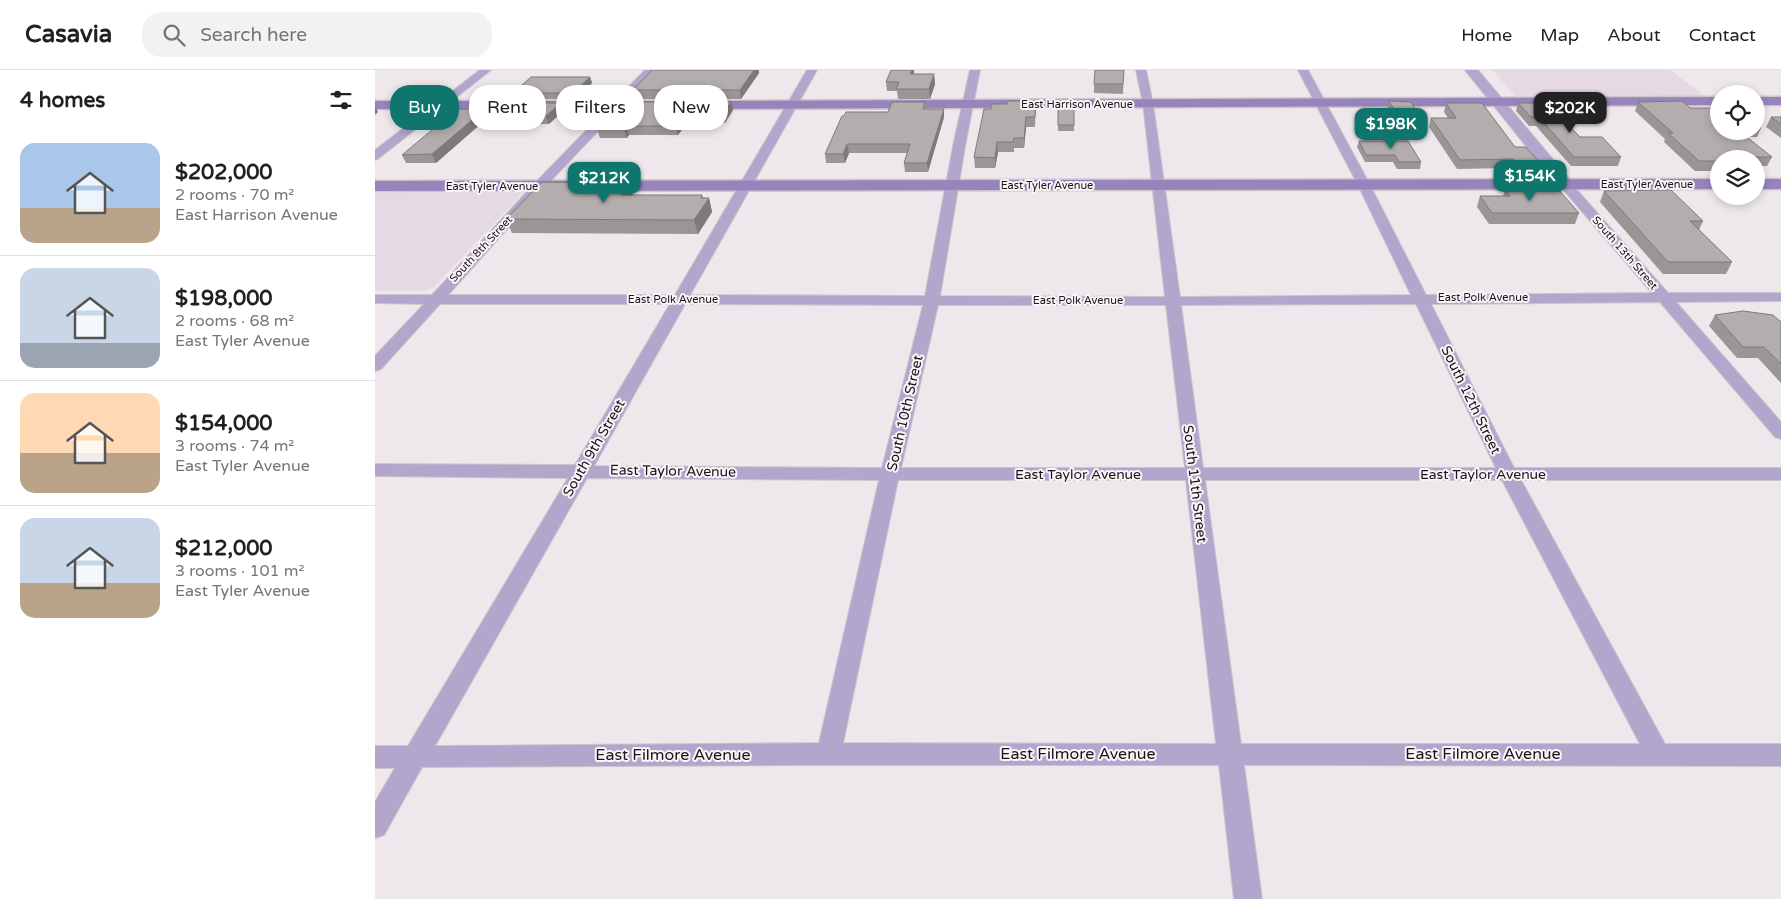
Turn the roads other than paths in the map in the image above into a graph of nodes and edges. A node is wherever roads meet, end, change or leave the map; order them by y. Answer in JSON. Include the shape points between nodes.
{"nodes":[{"id":1,"x":486,"y":70,"type":"edge"},
{"id":2,"x":651,"y":70,"type":"edge"},
{"id":3,"x":811,"y":70,"type":"edge"},
{"id":4,"x":975,"y":70,"type":"edge"},
{"id":5,"x":1141,"y":70,"type":"edge"},
{"id":6,"x":1303,"y":70,"type":"edge"},
{"id":7,"x":1471,"y":70,"type":"edge"},
{"id":8,"x":638,"y":85,"type":"edge"},
{"id":9,"x":459,"y":91,"type":"edge"},
{"id":10,"x":1710,"y":101,"type":"edge"},
{"id":11,"x":1765,"y":101,"type":"edge"},
{"id":12,"x":1781,"y":101,"type":"edge"},
{"id":13,"x":1499,"y":102,"type":"junction"},
{"id":14,"x":967,"y":104,"type":"junction"},
{"id":15,"x":1148,"y":104,"type":"junction"},
{"id":16,"x":1320,"y":104,"type":"junction"},
{"id":17,"x":375,"y":105,"type":"edge"},
{"id":18,"x":390,"y":105,"type":"edge"},
{"id":19,"x":459,"y":105,"type":"edge"},
{"id":20,"x":556,"y":105,"type":"edge"},
{"id":21,"x":728,"y":105,"type":"edge"},
{"id":22,"x":790,"y":105,"type":"junction"},
{"id":23,"x":409,"y":130,"type":"edge"},
{"id":24,"x":595,"y":130,"type":"edge"},
{"id":25,"x":375,"y":156,"type":"edge"},
{"id":26,"x":1158,"y":184,"type":"junction"},
{"id":27,"x":1565,"y":184,"type":"junction"},
{"id":28,"x":1710,"y":184,"type":"edge"},
{"id":29,"x":1765,"y":184,"type":"edge"},
{"id":30,"x":1781,"y":184,"type":"edge"},
{"id":31,"x":951,"y":185,"type":"junction"},
{"id":32,"x":1364,"y":185,"type":"junction"},
{"id":33,"x":375,"y":186,"type":"edge"},
{"id":34,"x":539,"y":186,"type":"junction"},
{"id":35,"x":746,"y":186,"type":"junction"},
{"id":36,"x":1663,"y":297,"type":"junction"},
{"id":37,"x":1781,"y":297,"type":"edge"},
{"id":38,"x":1420,"y":298,"type":"junction"},
{"id":39,"x":375,"y":299,"type":"edge"},
{"id":40,"x":435,"y":299,"type":"junction"},
{"id":41,"x":681,"y":300,"type":"junction"},
{"id":42,"x":932,"y":300,"type":"junction"},
{"id":43,"x":1172,"y":300,"type":"junction"},
{"id":44,"x":375,"y":366,"type":"edge"},
{"id":45,"x":1781,"y":433,"type":"edge"},
{"id":46,"x":375,"y":470,"type":"edge"},
{"id":47,"x":582,"y":470,"type":"junction"},
{"id":48,"x":890,"y":474,"type":"junction"},
{"id":49,"x":1193,"y":474,"type":"junction"},
{"id":50,"x":1508,"y":474,"type":"junction"},
{"id":51,"x":1781,"y":474,"type":"edge"},
{"id":52,"x":829,"y":754,"type":"junction"},
{"id":53,"x":1231,"y":754,"type":"junction"},
{"id":54,"x":1658,"y":754,"type":"junction"},
{"id":55,"x":1781,"y":755,"type":"edge"},
{"id":56,"x":375,"y":757,"type":"edge"},
{"id":57,"x":414,"y":757,"type":"junction"},
{"id":58,"x":375,"y":826,"type":"edge"},
{"id":59,"x":1248,"y":899,"type":"edge"}],
"edges":[{"from":1,"to":9,"type":"street"},
{"from":2,"to":8,"type":"street","name":"South 8th Street"},
{"from":3,"to":22,"type":"street","name":"South 9th Street"},
{"from":4,"to":14,"type":"street","name":"South 10th Street"},
{"from":5,"to":15,"type":"street","name":"South 11th Street"},
{"from":6,"to":16,"type":"street","name":"South 12th Street"},
{"from":7,"to":13,"type":"street","name":"South 13th Street"},
{"from":10,"to":13,"type":"main road","name":"East Harrison Avenue"},
{"from":11,"to":12,"type":"main road"},
{"from":13,"to":16,"type":"main road","name":"East Harrison Avenue"},
{"from":13,"to":27,"type":"street","name":"South 13th Street"},
{"from":14,"to":15,"type":"main road","name":"East Harrison Avenue"},
{"from":14,"to":22,"type":"main road","name":"East Harrison Avenue"},
{"from":14,"to":31,"type":"street","name":"South 10th Street"},
{"from":15,"to":16,"type":"main road","name":"East Harrison Avenue"},
{"from":15,"to":26,"type":"street","name":"South 11th Street"},
{"from":16,"to":32,"type":"street","name":"South 12th Street"},
{"from":17,"to":18,"type":"main road"},
{"from":19,"to":20,"type":"main road"},
{"from":21,"to":22,"type":"main road","name":"East Harrison Avenue"},
{"from":22,"to":35,"type":"street","name":"South 9th Street"},
{"from":23,"to":25,"type":"street"},
{"from":24,"to":34,"type":"street","name":"South 8th Street"},
{"from":26,"to":31,"type":"main road","name":"East Tyler Avenue"},
{"from":26,"to":32,"type":"main road","name":"East Tyler Avenue"},
{"from":26,"to":43,"type":"street","name":"South 11th Street"},
{"from":27,"to":28,"type":"main road","name":"East Tyler Avenue"},
{"from":27,"to":32,"type":"main road","name":"East Tyler Avenue"},
{"from":27,"to":36,"type":"street","name":"South 13th Street"},
{"from":29,"to":30,"type":"main road"},
{"from":31,"to":35,"type":"main road","name":"East Tyler Avenue"},
{"from":31,"to":42,"type":"street","name":"South 10th Street"},
{"from":32,"to":38,"type":"street","name":"South 12th Street"},
{"from":33,"to":34,"type":"main road","name":"East Tyler Avenue"},
{"from":34,"to":35,"type":"main road","name":"East Tyler Avenue"},
{"from":34,"to":40,"type":"street","name":"South 8th Street"},
{"from":35,"to":41,"type":"street","name":"South 9th Street"},
{"from":36,"to":37,"type":"street","name":"East Polk Avenue"},
{"from":36,"to":38,"type":"street","name":"East Polk Avenue"},
{"from":36,"to":45,"type":"street","name":"South 13th Street"},
{"from":38,"to":43,"type":"street","name":"East Polk Avenue"},
{"from":38,"to":50,"type":"street","name":"South 12th Street"},
{"from":39,"to":40,"type":"street","name":"East Polk Avenue"},
{"from":40,"to":41,"type":"street","name":"East Polk Avenue"},
{"from":40,"to":44,"type":"street","name":"South 8th Street"},
{"from":41,"to":42,"type":"street","name":"East Polk Avenue"},
{"from":41,"to":47,"type":"street","name":"South 9th Street"},
{"from":42,"to":43,"type":"street","name":"East Polk Avenue"},
{"from":42,"to":48,"type":"street","name":"South 10th Street"},
{"from":43,"to":49,"type":"street","name":"South 11th Street"},
{"from":46,"to":47,"type":"street","name":"East Taylor Avenue"},
{"from":47,"to":48,"type":"street","name":"East Taylor Avenue"},
{"from":47,"to":57,"type":"street","name":"South 9th Street"},
{"from":48,"to":49,"type":"street","name":"East Taylor Avenue"},
{"from":48,"to":52,"type":"street","name":"South 10th Street"},
{"from":49,"to":50,"type":"street","name":"East Taylor Avenue"},
{"from":49,"to":53,"type":"street","name":"South 11th Street"},
{"from":50,"to":51,"type":"street","name":"East Taylor Avenue"},
{"from":50,"to":54,"type":"street","name":"South 12th Street"},
{"from":52,"to":53,"type":"street","name":"East Filmore Avenue"},
{"from":52,"to":57,"type":"street","name":"East Filmore Avenue"},
{"from":53,"to":54,"type":"street","name":"East Filmore Avenue"},
{"from":53,"to":59,"type":"street","name":"South 11th Street"},
{"from":54,"to":55,"type":"street","name":"East Filmore Avenue"},
{"from":56,"to":57,"type":"street","name":"East Filmore Avenue"},
{"from":57,"to":58,"type":"street","name":"South 9th Street"}]}
